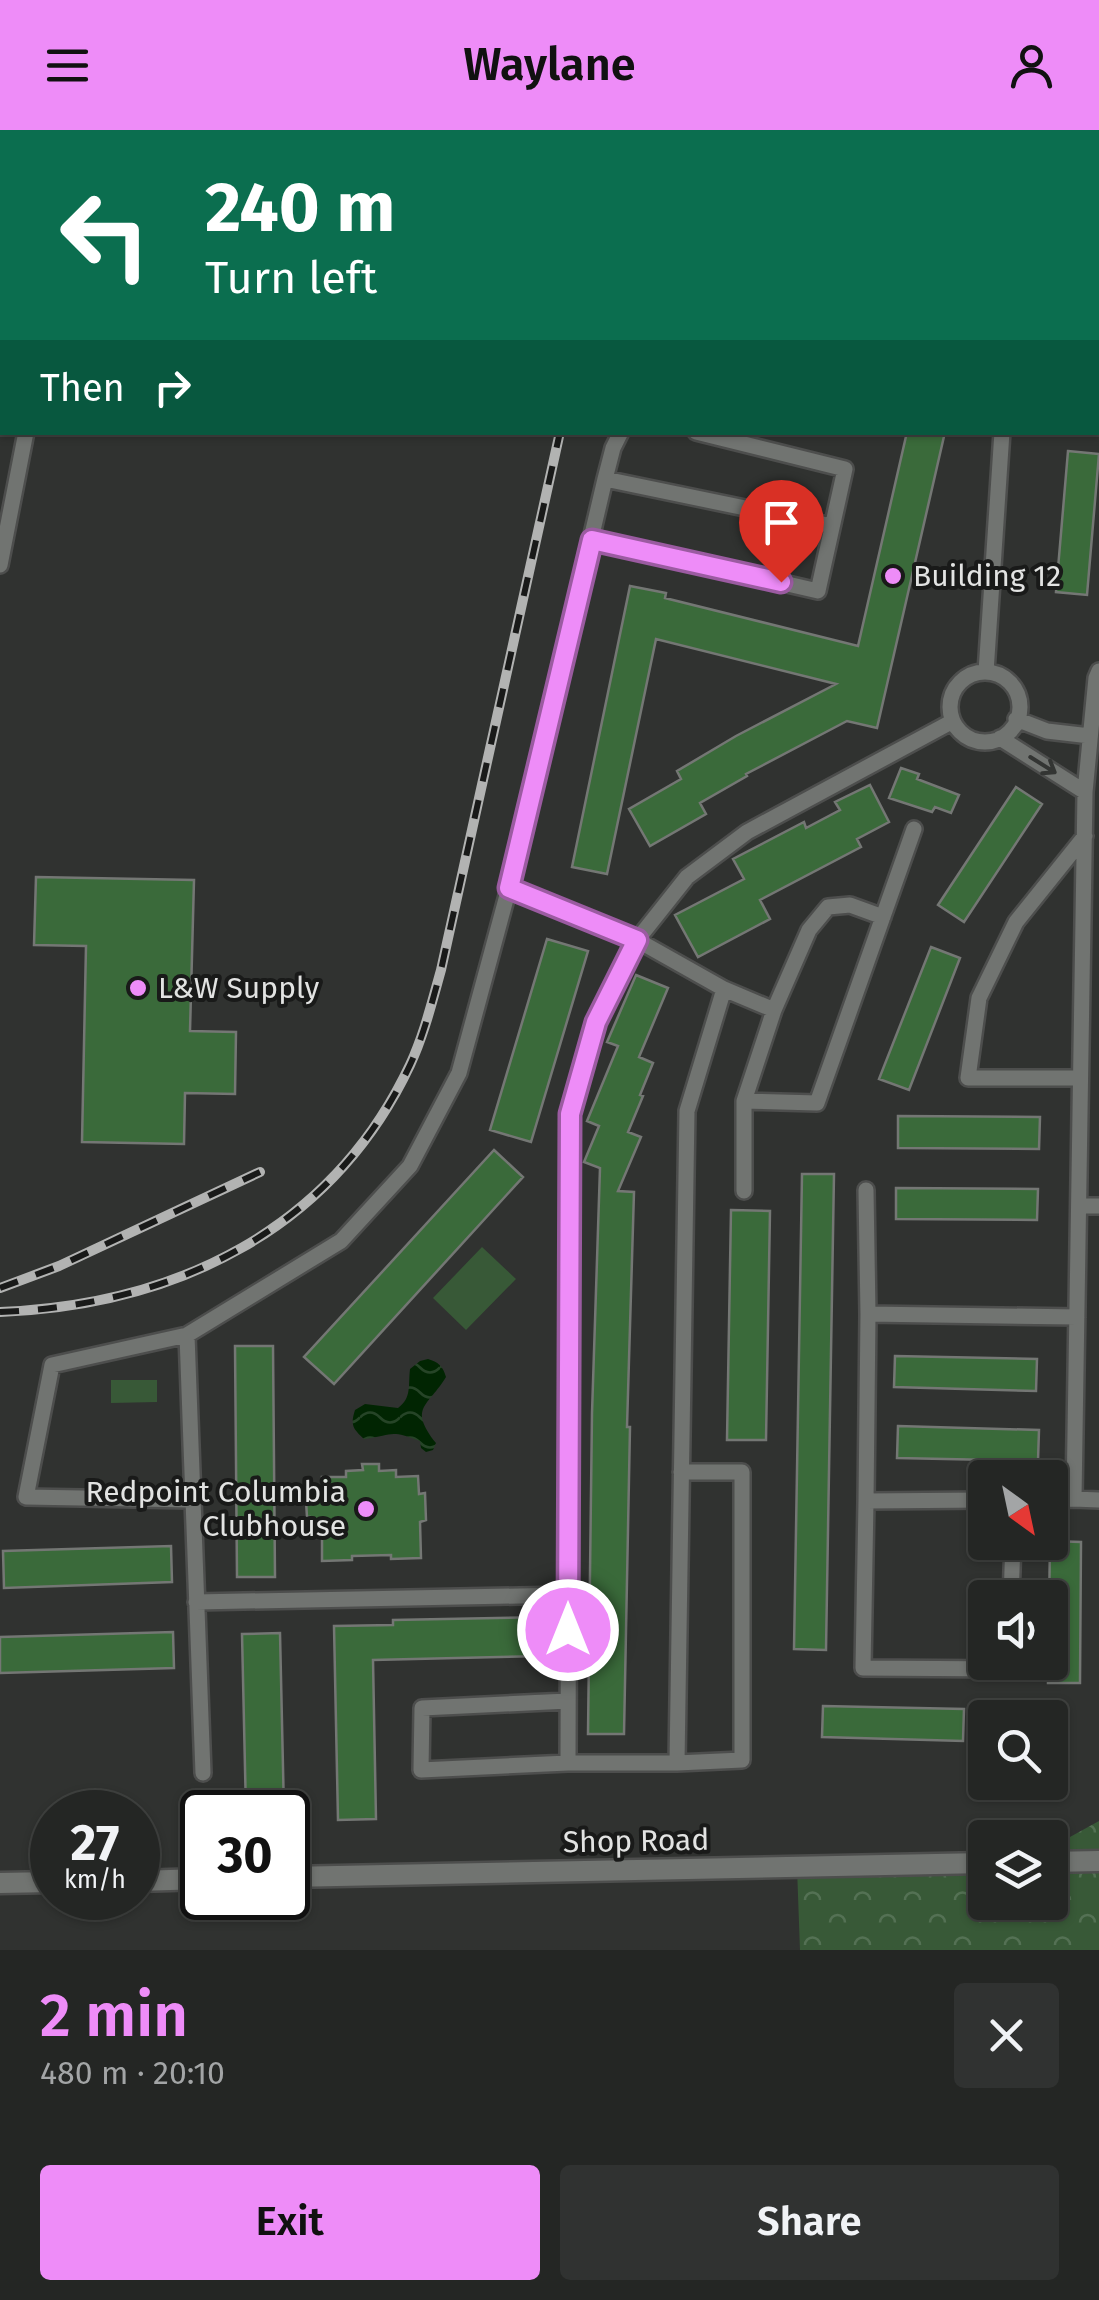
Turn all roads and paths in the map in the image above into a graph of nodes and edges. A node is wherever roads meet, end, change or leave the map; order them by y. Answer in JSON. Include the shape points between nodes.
{"nodes":[{"id":1,"x":25,"y":435,"type":"edge"},
{"id":2,"x":620,"y":435,"type":"edge"},
{"id":3,"x":708,"y":435,"type":"edge"},
{"id":4,"x":1002,"y":435,"type":"edge"},
{"id":5,"x":605,"y":478,"type":"junction"},
{"id":6,"x":832,"y":526,"type":"junction"},
{"id":7,"x":592,"y":540,"type":"junction"},
{"id":8,"x":0,"y":565,"type":"edge"},
{"id":9,"x":1099,"y":671,"type":"edge"},
{"id":10,"x":986,"y":672,"type":"junction"},
{"id":11,"x":1016,"y":720,"type":"junction"},
{"id":12,"x":953,"y":721,"type":"junction"},
{"id":13,"x":1090,"y":736,"type":"junction"},
{"id":14,"x":1000,"y":738,"type":"junction"},
{"id":15,"x":1084,"y":792,"type":"junction"},
{"id":16,"x":914,"y":830,"type":"dead end"},
{"id":17,"x":1084,"y":836,"type":"junction"},
{"id":18,"x":509,"y":888,"type":"junction"},
{"id":19,"x":883,"y":918,"type":"junction"},
{"id":20,"x":637,"y":940,"type":"junction"},
{"id":21,"x":1091,"y":969,"type":"edge"},
{"id":22,"x":724,"y":989,"type":"junction"},
{"id":23,"x":774,"y":1010,"type":"junction"},
{"id":24,"x":1080,"y":1078,"type":"junction"},
{"id":25,"x":744,"y":1100,"type":"junction"},
{"id":26,"x":866,"y":1190,"type":"dead end"},
{"id":27,"x":744,"y":1192,"type":"dead end"},
{"id":28,"x":1079,"y":1206,"type":"junction"},
{"id":29,"x":1099,"y":1206,"type":"edge"},
{"id":30,"x":868,"y":1314,"type":"junction"},
{"id":31,"x":1077,"y":1317,"type":"junction"},
{"id":32,"x":187,"y":1335,"type":"junction"},
{"id":33,"x":682,"y":1472,"type":"junction"},
{"id":34,"x":1068,"y":1499,"type":"edge"},
{"id":35,"x":1074,"y":1499,"type":"junction"},
{"id":36,"x":192,"y":1500,"type":"junction"},
{"id":37,"x":968,"y":1500,"type":"edge"},
{"id":38,"x":1099,"y":1500,"type":"edge"},
{"id":39,"x":866,"y":1501,"type":"junction"},
{"id":40,"x":568,"y":1595,"type":"junction"},
{"id":41,"x":196,"y":1602,"type":"junction"},
{"id":42,"x":968,"y":1669,"type":"edge"},
{"id":43,"x":568,"y":1701,"type":"junction"},
{"id":44,"x":568,"y":1763,"type":"junction"},
{"id":45,"x":677,"y":1763,"type":"junction"},
{"id":46,"x":203,"y":1773,"type":"dead end"},
{"id":47,"x":1099,"y":1861,"type":"edge"},
{"id":48,"x":1068,"y":1862,"type":"edge"},
{"id":49,"x":968,"y":1863,"type":"edge"},
{"id":50,"x":310,"y":1878,"type":"edge"},
{"id":51,"x":30,"y":1883,"type":"edge"},
{"id":52,"x":0,"y":1884,"type":"edge"}],
"edges":[{"from":1,"to":8,"type":"street"},
{"from":2,"to":5,"type":"street"},
{"from":3,"to":6,"type":"street","via":[[845,469]]},
{"from":4,"to":10,"type":"street"},
{"from":5,"to":6,"type":"street"},
{"from":5,"to":7,"type":"street"},
{"from":6,"to":7,"type":"street","via":[[818,591]]},
{"from":7,"to":18,"type":"street"},
{"from":9,"to":13,"type":"street"},
{"from":10,"to":11,"type":"street","via":[[1016,689]]},
{"from":10,"to":12,"type":"street","via":[[956,687]]},
{"from":11,"to":13,"type":"street"},
{"from":11,"to":14,"type":"street"},
{"from":12,"to":14,"type":"street","via":[[978,741]]},
{"from":12,"to":20,"type":"street","via":[[747,832],[687,877]]},
{"from":13,"to":15,"type":"street"},
{"from":14,"to":15,"type":"street","one_way":true},
{"from":15,"to":17,"type":"street"},
{"from":16,"to":19,"type":"street"},
{"from":17,"to":21,"type":"street"},
{"from":17,"to":24,"type":"street","via":[[1016,922],[986,982],[968,1078]]},
{"from":18,"to":20,"type":"street"},
{"from":18,"to":32,"type":"street","via":[[459,1073],[410,1166],[341,1241]]},
{"from":19,"to":23,"type":"street","via":[[850,905],[828,908],[809,930]]},
{"from":19,"to":25,"type":"street","via":[[817,1103]]},
{"from":20,"to":22,"type":"street"},
{"from":20,"to":40,"type":"street","via":[[596,1022],[570,1114]]},
{"from":21,"to":24,"type":"street"},
{"from":22,"to":23,"type":"street"},
{"from":22,"to":33,"type":"street","via":[[687,1111]]},
{"from":23,"to":25,"type":"street"},
{"from":24,"to":28,"type":"street"},
{"from":25,"to":27,"type":"street"},
{"from":26,"to":30,"type":"street"},
{"from":28,"to":29,"type":"street"},
{"from":28,"to":31,"type":"street"},
{"from":30,"to":31,"type":"street"},
{"from":30,"to":39,"type":"street"},
{"from":31,"to":35,"type":"street"},
{"from":32,"to":36,"type":"street"},
{"from":32,"to":36,"type":"street","via":[[52,1365],[26,1497]]},
{"from":33,"to":45,"type":"street"},
{"from":33,"to":45,"type":"street","via":[[742,1472],[742,1760]]},
{"from":34,"to":35,"type":"street"},
{"from":35,"to":38,"type":"street"},
{"from":36,"to":41,"type":"street"},
{"from":37,"to":39,"type":"street"},
{"from":39,"to":42,"type":"street","via":[[863,1668]]},
{"from":40,"to":41,"type":"street"},
{"from":40,"to":43,"type":"street"},
{"from":41,"to":46,"type":"street"},
{"from":43,"to":44,"type":"street"},
{"from":43,"to":44,"type":"street","via":[[422,1708],[421,1770]]},
{"from":44,"to":45,"type":"street"},
{"from":47,"to":48,"type":"street"},
{"from":49,"to":50,"type":"street","name":"Shop Road"},
{"from":51,"to":52,"type":"street"}]}
